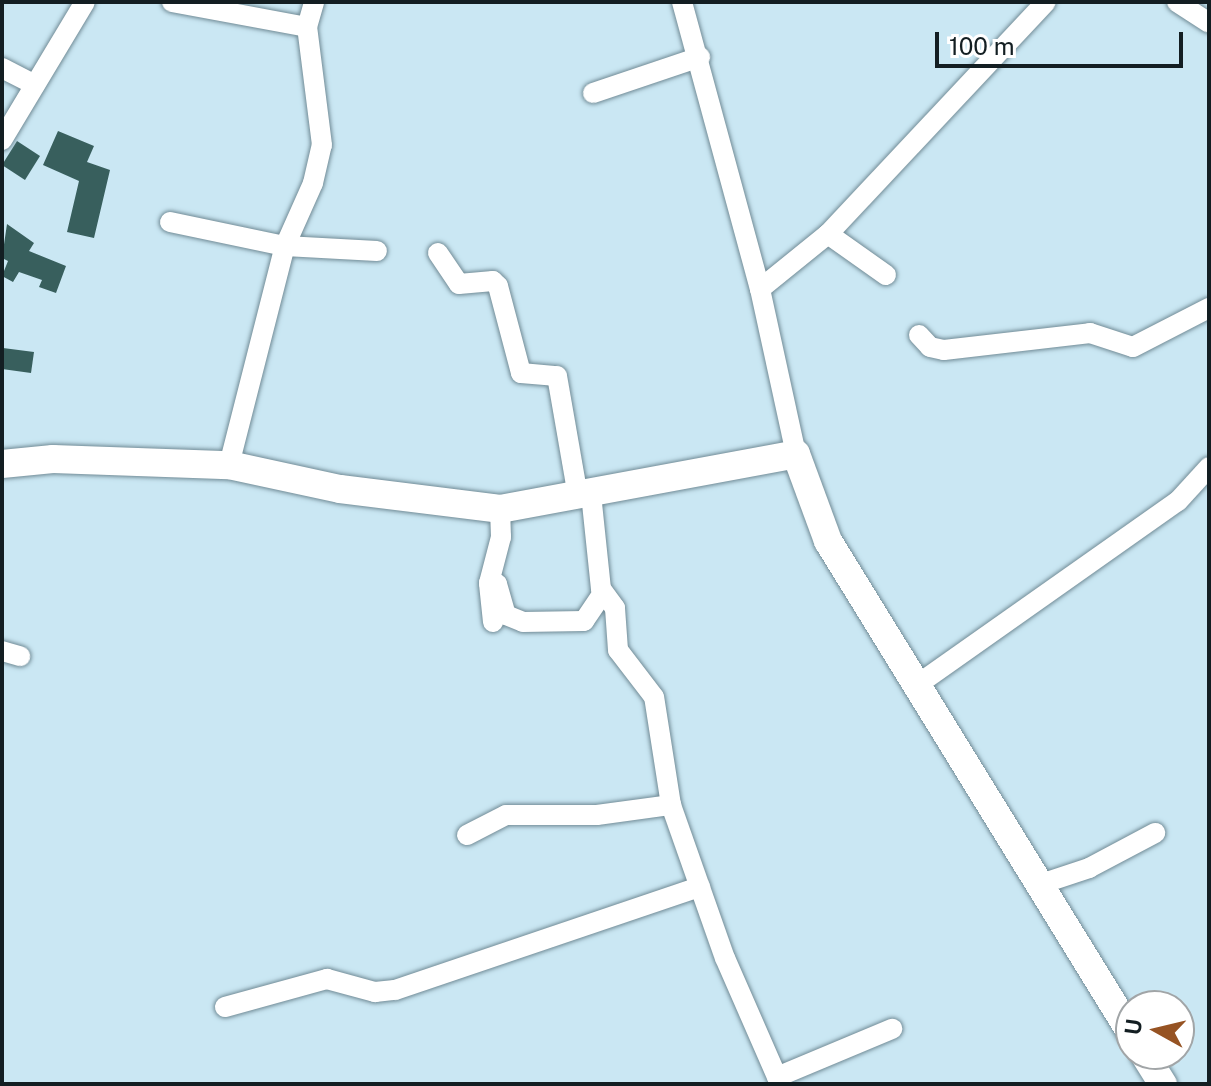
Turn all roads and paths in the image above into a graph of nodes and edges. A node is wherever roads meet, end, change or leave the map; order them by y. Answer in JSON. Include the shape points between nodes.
{"nodes":[{"id":1,"x":85,"y":2,"type":"edge"},
{"id":2,"x":172,"y":2,"type":"edge"},
{"id":3,"x":314,"y":2,"type":"edge"},
{"id":4,"x":682,"y":2,"type":"edge"},
{"id":5,"x":1046,"y":2,"type":"edge"},
{"id":6,"x":1177,"y":2,"type":"edge"},
{"id":7,"x":1209,"y":23,"type":"edge"},
{"id":8,"x":307,"y":27,"type":"junction"},
{"id":9,"x":700,"y":57,"type":"junction"},
{"id":10,"x":2,"y":68,"type":"edge"},
{"id":11,"x":35,"y":85,"type":"junction"},
{"id":12,"x":593,"y":93,"type":"dead end"},
{"id":13,"x":2,"y":140,"type":"edge"},
{"id":14,"x":170,"y":222,"type":"dead end"},
{"id":15,"x":828,"y":234,"type":"junction"},
{"id":16,"x":285,"y":246,"type":"junction"},
{"id":17,"x":377,"y":251,"type":"dead end"},
{"id":18,"x":438,"y":253,"type":"dead end"},
{"id":19,"x":886,"y":275,"type":"dead end"},
{"id":20,"x":760,"y":289,"type":"junction"},
{"id":21,"x":1209,"y":308,"type":"edge"},
{"id":22,"x":919,"y":335,"type":"dead end"},
{"id":23,"x":796,"y":454,"type":"junction"},
{"id":24,"x":2,"y":464,"type":"edge"},
{"id":25,"x":229,"y":465,"type":"junction"},
{"id":26,"x":1209,"y":467,"type":"edge"},
{"id":27,"x":585,"y":495,"type":"junction"},
{"id":28,"x":500,"y":509,"type":"junction"},
{"id":29,"x":489,"y":583,"type":"junction"},
{"id":30,"x":603,"y":593,"type":"junction"},
{"id":31,"x":493,"y":622,"type":"dead end"},
{"id":32,"x":917,"y":685,"type":"junction"},
{"id":33,"x":671,"y":805,"type":"junction"},
{"id":34,"x":1155,"y":833,"type":"dead end"},
{"id":35,"x":467,"y":835,"type":"dead end"},
{"id":36,"x":1038,"y":885,"type":"junction"},
{"id":37,"x":700,"y":887,"type":"junction"},
{"id":38,"x":225,"y":1007,"type":"dead end"},
{"id":39,"x":1115,"y":1008,"type":"edge"},
{"id":40,"x":892,"y":1029,"type":"dead end"},
{"id":41,"x":779,"y":1080,"type":"edge"}],
"edges":[{"from":1,"to":11,"type":"street"},
{"from":2,"to":8,"type":"street"},
{"from":3,"to":8,"type":"street"},
{"from":4,"to":9,"type":"street"},
{"from":5,"to":15,"type":"street"},
{"from":6,"to":7,"type":"street"},
{"from":8,"to":16,"type":"street","via":[[322,145],[313,183]]},
{"from":9,"to":12,"type":"street"},
{"from":9,"to":20,"type":"street"},
{"from":10,"to":11,"type":"street"},
{"from":11,"to":13,"type":"street"},
{"from":14,"to":16,"type":"street"},
{"from":15,"to":19,"type":"street"},
{"from":15,"to":20,"type":"street"},
{"from":16,"to":17,"type":"street"},
{"from":16,"to":25,"type":"street"},
{"from":18,"to":27,"type":"street","via":[[459,284],[493,281],[498,286],[521,373],[557,376]]},
{"from":20,"to":23,"type":"street"},
{"from":21,"to":22,"type":"street","via":[[1133,347],[1090,333],[944,350],[930,347]]},
{"from":23,"to":27,"type":"street"},
{"from":23,"to":32,"type":"street","via":[[828,541]]},
{"from":24,"to":25,"type":"street","via":[[53,459]]},
{"from":25,"to":28,"type":"street","via":[[355,491]]},
{"from":26,"to":32,"type":"street","via":[[1178,501]]},
{"from":27,"to":28,"type":"street"},
{"from":27,"to":30,"type":"street"},
{"from":28,"to":29,"type":"street","via":[[501,537]]},
{"from":29,"to":30,"type":"street","via":[[497,584],[506,615],[523,622],[584,621]]},
{"from":29,"to":31,"type":"street"},
{"from":30,"to":33,"type":"street","via":[[615,608],[624,662],[654,697]]},
{"from":32,"to":36,"type":"street"},
{"from":33,"to":35,"type":"street","via":[[597,815],[506,815]]},
{"from":33,"to":37,"type":"street"},
{"from":34,"to":36,"type":"street","via":[[1089,868]]},
{"from":36,"to":39,"type":"street"},
{"from":37,"to":38,"type":"street","via":[[395,990],[375,992],[327,979]]},
{"from":37,"to":41,"type":"street"},
{"from":40,"to":41,"type":"street"}]}
